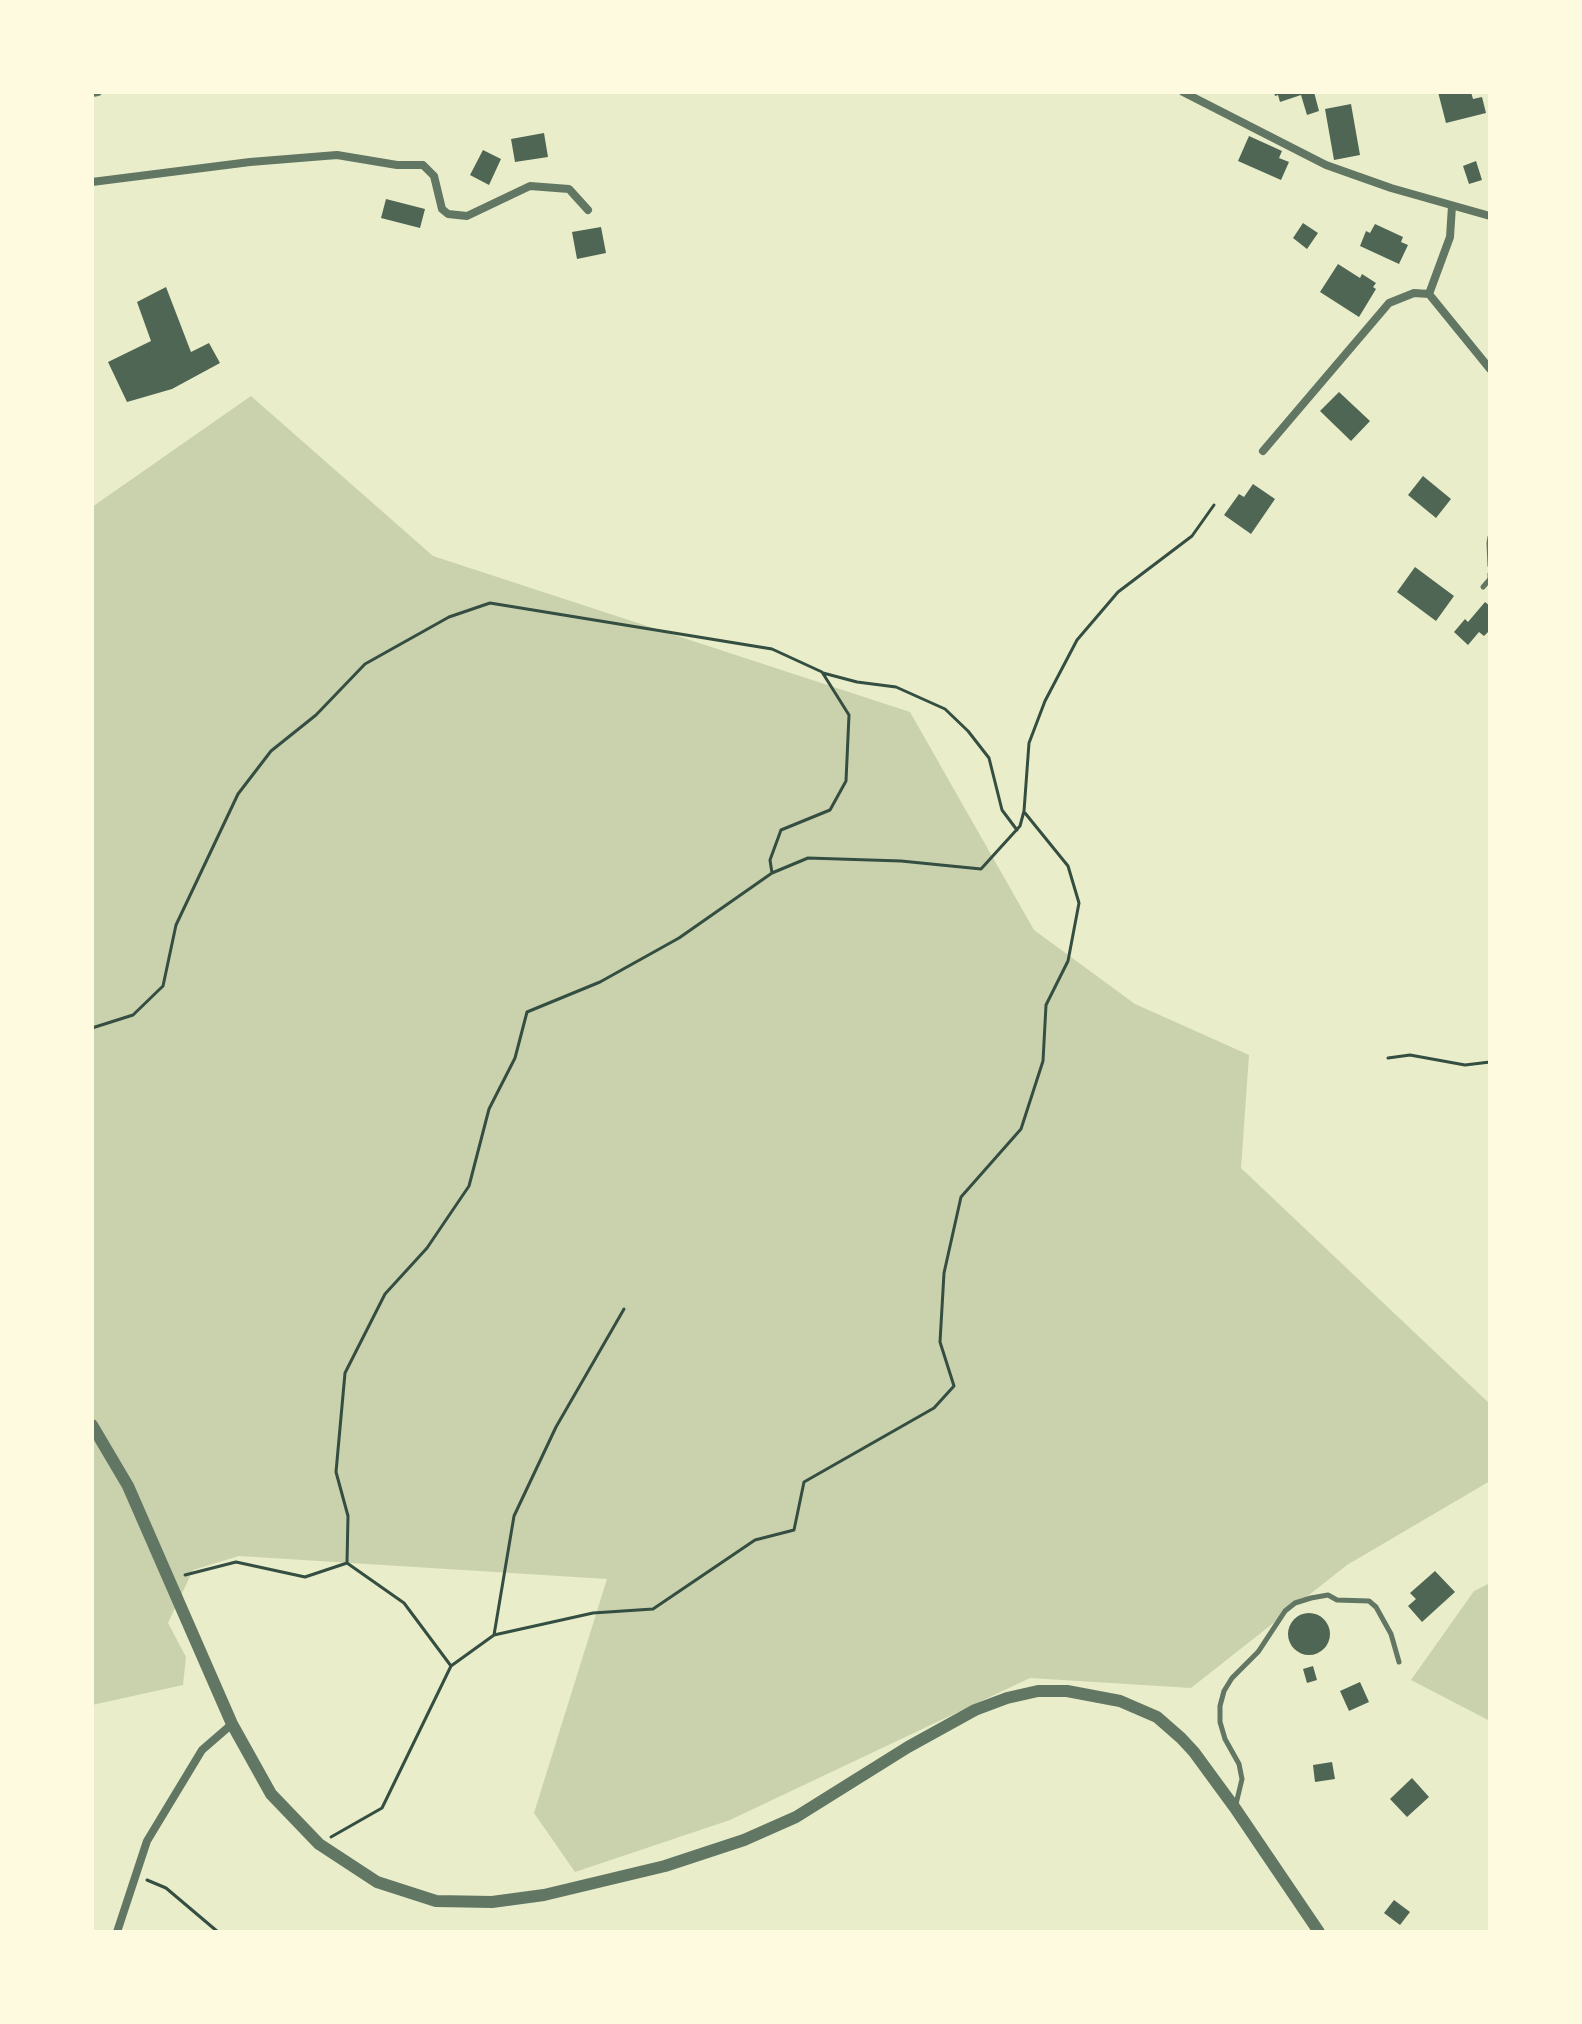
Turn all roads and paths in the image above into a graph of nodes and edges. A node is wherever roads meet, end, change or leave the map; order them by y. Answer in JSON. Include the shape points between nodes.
{"nodes":[{"id":1,"x":1183,"y":92,"type":"edge"},
{"id":2,"x":92,"y":182,"type":"edge"},
{"id":3,"x":1452,"y":206,"type":"junction"},
{"id":4,"x":588,"y":210,"type":"dead end"},
{"id":5,"x":1490,"y":216,"type":"edge"},
{"id":6,"x":1429,"y":294,"type":"junction"},
{"id":7,"x":1490,"y":369,"type":"edge"},
{"id":8,"x":1263,"y":451,"type":"dead end"},
{"id":9,"x":1214,"y":505,"type":"dead end"},
{"id":10,"x":1490,"y":537,"type":"edge"},
{"id":11,"x":1490,"y":566,"type":"edge"},
{"id":12,"x":1490,"y":574,"type":"edge"},
{"id":13,"x":1483,"y":587,"type":"dead end"},
{"id":14,"x":822,"y":672,"type":"junction"},
{"id":15,"x":1024,"y":811,"type":"junction"},
{"id":16,"x":1017,"y":830,"type":"junction"},
{"id":17,"x":772,"y":873,"type":"junction"},
{"id":18,"x":92,"y":1028,"type":"edge"},
{"id":19,"x":1388,"y":1058,"type":"dead end"},
{"id":20,"x":1490,"y":1062,"type":"edge"},
{"id":21,"x":624,"y":1309,"type":"dead end"},
{"id":22,"x":92,"y":1425,"type":"edge"},
{"id":23,"x":347,"y":1563,"type":"junction"},
{"id":24,"x":169,"y":1579,"type":"junction"},
{"id":25,"x":494,"y":1635,"type":"junction"},
{"id":26,"x":1399,"y":1662,"type":"dead end"},
{"id":27,"x":451,"y":1666,"type":"junction"},
{"id":28,"x":232,"y":1724,"type":"junction"},
{"id":29,"x":1235,"y":1808,"type":"junction"},
{"id":30,"x":319,"y":1844,"type":"junction"},
{"id":31,"x":136,"y":1876,"type":"junction"},
{"id":32,"x":117,"y":1932,"type":"edge"},
{"id":33,"x":218,"y":1932,"type":"edge"},
{"id":34,"x":1319,"y":1932,"type":"edge"}],
"edges":[{"from":1,"to":3,"type":"street","via":[[1326,165]]},
{"from":2,"to":4,"type":"street","via":[[337,155],[423,165],[434,176],[448,214],[467,216],[530,186],[569,189]]},
{"from":3,"to":5,"type":"street"},
{"from":3,"to":6,"type":"street","via":[[1450,237]]},
{"from":6,"to":7,"type":"street"},
{"from":6,"to":8,"type":"street","via":[[1414,293],[1389,303]]},
{"from":9,"to":15,"type":"path","via":[[1192,536],[1118,592],[1077,640],[1029,743]]},
{"from":10,"to":11,"type":"lane"},
{"from":12,"to":13,"type":"lane"},
{"from":14,"to":16,"type":"path","via":[[896,687],[945,709],[989,758],[1002,810]]},
{"from":14,"to":17,"type":"path","via":[[849,715],[846,781],[830,810],[781,830],[770,860]]},
{"from":14,"to":18,"type":"path","via":[[772,649],[490,603],[449,617],[365,664],[316,715],[271,751],[238,794],[176,925],[163,986],[133,1015]]},
{"from":15,"to":16,"type":"path"},
{"from":15,"to":25,"type":"path","via":[[1068,866],[1079,903],[1068,961],[1046,1005],[1043,1061],[1021,1129],[961,1197],[944,1273],[940,1342],[954,1386],[934,1408],[804,1482],[794,1530],[755,1540],[653,1609],[593,1613]]},
{"from":16,"to":17,"type":"path","via":[[981,869],[808,858]]},
{"from":17,"to":23,"type":"path","via":[[679,938],[600,982],[527,1012],[515,1058],[489,1109],[469,1186],[427,1248],[385,1294],[345,1373],[336,1472],[348,1516]]},
{"from":19,"to":20,"type":"path"},
{"from":21,"to":25,"type":"path","via":[[556,1427],[514,1516]]},
{"from":22,"to":24,"type":"street","via":[[128,1486]]},
{"from":23,"to":24,"type":"path","via":[[305,1577],[236,1562]]},
{"from":23,"to":27,"type":"path","via":[[404,1603]]},
{"from":24,"to":28,"type":"street"},
{"from":25,"to":27,"type":"path"},
{"from":26,"to":29,"type":"lane","via":[[1391,1634],[1369,1601],[1328,1595],[1295,1603],[1285,1611],[1258,1652],[1232,1678],[1220,1706],[1225,1739],[1242,1779]]},
{"from":27,"to":30,"type":"path","via":[[382,1808]]},
{"from":28,"to":30,"type":"street","via":[[271,1794]]},
{"from":28,"to":31,"type":"street","via":[[202,1750],[147,1841]]},
{"from":29,"to":30,"type":"street","via":[[1194,1752],[1157,1717],[1107,1698],[1038,1691],[975,1710],[796,1817],[744,1840],[665,1866],[544,1895],[492,1902],[436,1901],[377,1882]]},
{"from":29,"to":34,"type":"street"},
{"from":31,"to":32,"type":"street"},
{"from":31,"to":33,"type":"path","via":[[166,1888]]}]}
